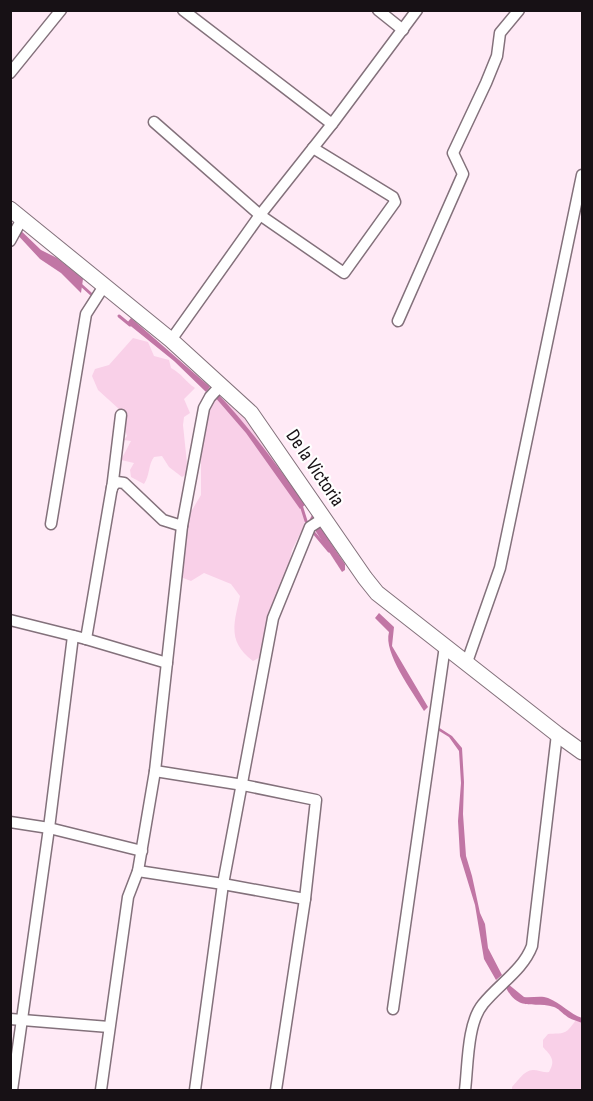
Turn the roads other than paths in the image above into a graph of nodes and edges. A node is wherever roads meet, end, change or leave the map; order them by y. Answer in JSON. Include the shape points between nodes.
{"nodes":[{"id":1,"x":61,"y":10,"type":"edge"},
{"id":2,"x":183,"y":10,"type":"edge"},
{"id":3,"x":378,"y":10,"type":"edge"},
{"id":4,"x":417,"y":10,"type":"edge"},
{"id":5,"x":519,"y":10,"type":"edge"},
{"id":6,"x":403,"y":30,"type":"junction"},
{"id":7,"x":10,"y":72,"type":"edge"},
{"id":8,"x":154,"y":122,"type":"dead end"},
{"id":9,"x":332,"y":124,"type":"junction"},
{"id":10,"x":313,"y":148,"type":"junction"},
{"id":11,"x":582,"y":175,"type":"edge"},
{"id":12,"x":16,"y":214,"type":"edge"},
{"id":13,"x":260,"y":215,"type":"junction"},
{"id":14,"x":10,"y":241,"type":"edge"},
{"id":15,"x":104,"y":286,"type":"junction"},
{"id":16,"x":398,"y":321,"type":"dead end"},
{"id":17,"x":171,"y":340,"type":"junction"},
{"id":18,"x":220,"y":385,"type":"junction"},
{"id":19,"x":121,"y":415,"type":"dead end"},
{"id":20,"x":112,"y":490,"type":"junction"},
{"id":21,"x":324,"y":518,"type":"junction"},
{"id":22,"x":51,"y":524,"type":"dead end"},
{"id":23,"x":182,"y":526,"type":"junction"},
{"id":24,"x":10,"y":620,"type":"edge"},
{"id":25,"x":72,"y":636,"type":"junction"},
{"id":26,"x":86,"y":639,"type":"junction"},
{"id":27,"x":445,"y":646,"type":"junction"},
{"id":28,"x":467,"y":662,"type":"junction"},
{"id":29,"x":167,"y":663,"type":"junction"},
{"id":30,"x":557,"y":734,"type":"junction"},
{"id":31,"x":582,"y":752,"type":"edge"},
{"id":32,"x":155,"y":771,"type":"junction"},
{"id":33,"x":243,"y":785,"type":"junction"},
{"id":34,"x":10,"y":822,"type":"edge"},
{"id":35,"x":48,"y":828,"type":"junction"},
{"id":36,"x":142,"y":850,"type":"junction"},
{"id":37,"x":138,"y":871,"type":"junction"},
{"id":38,"x":222,"y":884,"type":"junction"},
{"id":39,"x":305,"y":899,"type":"junction"},
{"id":40,"x":393,"y":1009,"type":"dead end"},
{"id":41,"x":16,"y":1020,"type":"edge"},
{"id":42,"x":109,"y":1027,"type":"junction"},
{"id":43,"x":12,"y":1090,"type":"edge"},
{"id":44,"x":101,"y":1090,"type":"edge"},
{"id":45,"x":195,"y":1090,"type":"edge"},
{"id":46,"x":276,"y":1090,"type":"edge"},
{"id":47,"x":465,"y":1090,"type":"edge"}],
"edges":[{"from":1,"to":7,"type":"street"},
{"from":2,"to":9,"type":"street"},
{"from":3,"to":6,"type":"street"},
{"from":4,"to":6,"type":"street"},
{"from":5,"to":16,"type":"street","via":[[500,33],[497,56],[453,153],[462,174]]},
{"from":6,"to":9,"type":"street"},
{"from":8,"to":13,"type":"street"},
{"from":9,"to":10,"type":"street"},
{"from":10,"to":13,"type":"street"},
{"from":10,"to":13,"type":"street","via":[[395,200],[344,273]]},
{"from":11,"to":28,"type":"street","via":[[500,568]]},
{"from":12,"to":14,"type":"street"},
{"from":12,"to":15,"type":"main road","name":"De la Victoria"},
{"from":13,"to":17,"type":"street"},
{"from":15,"to":17,"type":"main road","name":"De la Victoria"},
{"from":15,"to":22,"type":"street","via":[[86,314]]},
{"from":17,"to":18,"type":"main road","name":"De la Victoria"},
{"from":18,"to":21,"type":"main road","name":"De la Victoria","via":[[251,413]]},
{"from":18,"to":23,"type":"street","via":[[204,408]]},
{"from":19,"to":20,"type":"street"},
{"from":20,"to":23,"type":"street","via":[[117,482],[124,483],[163,520]]},
{"from":20,"to":26,"type":"street"},
{"from":21,"to":27,"type":"main road","name":"De la Victoria","via":[[377,593]]},
{"from":21,"to":33,"type":"street","via":[[310,527],[273,618]]},
{"from":23,"to":29,"type":"street"},
{"from":24,"to":25,"type":"street"},
{"from":25,"to":26,"type":"street"},
{"from":25,"to":35,"type":"street"},
{"from":26,"to":29,"type":"street"},
{"from":27,"to":28,"type":"main road","name":"De la Victoria"},
{"from":27,"to":40,"type":"street"},
{"from":28,"to":30,"type":"main road","name":"De la Victoria"},
{"from":29,"to":32,"type":"street"},
{"from":30,"to":31,"type":"main road","name":"De la Victoria"},
{"from":30,"to":47,"type":"street","via":[[532,946],[528,958],[482,1005],[473,1024]]},
{"from":32,"to":33,"type":"street"},
{"from":32,"to":36,"type":"street"},
{"from":33,"to":38,"type":"street"},
{"from":33,"to":39,"type":"street","via":[[316,800]]},
{"from":34,"to":35,"type":"street"},
{"from":35,"to":36,"type":"street"},
{"from":35,"to":41,"type":"street"},
{"from":36,"to":37,"type":"street"},
{"from":37,"to":38,"type":"street"},
{"from":37,"to":42,"type":"street","via":[[128,897]]},
{"from":38,"to":39,"type":"street"},
{"from":38,"to":45,"type":"street"},
{"from":39,"to":46,"type":"street"},
{"from":41,"to":42,"type":"street"},
{"from":41,"to":43,"type":"street"},
{"from":42,"to":44,"type":"street"}]}
